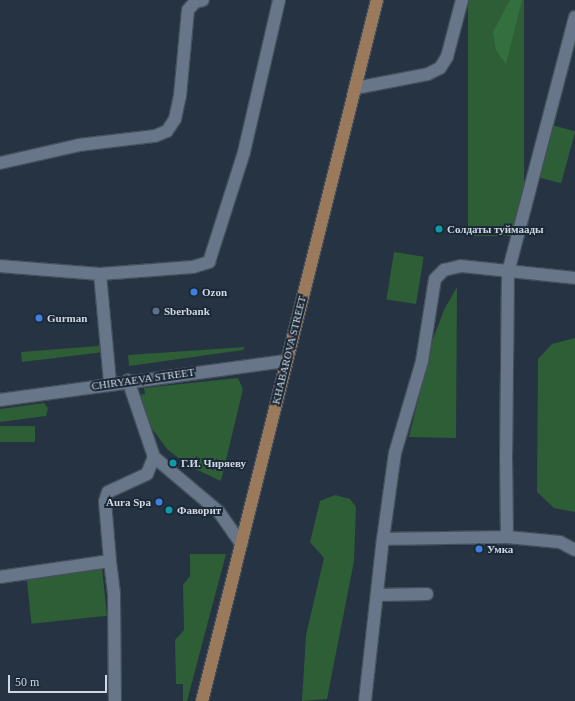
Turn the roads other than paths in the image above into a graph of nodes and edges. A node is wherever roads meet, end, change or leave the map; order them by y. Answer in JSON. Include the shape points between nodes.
{"nodes":[{"id":1,"x":204,"y":0,"type":"edge"},
{"id":2,"x":279,"y":0,"type":"edge"},
{"id":3,"x":377,"y":0,"type":"edge"},
{"id":4,"x":462,"y":0,"type":"edge"},
{"id":5,"x":575,"y":17,"type":"edge"},
{"id":6,"x":356,"y":88,"type":"junction"},
{"id":7,"x":0,"y":163,"type":"edge"},
{"id":8,"x":0,"y":266,"type":"edge"},
{"id":9,"x":508,"y":272,"type":"junction"},
{"id":10,"x":100,"y":274,"type":"junction"},
{"id":11,"x":575,"y":278,"type":"edge"},
{"id":12,"x":286,"y":361,"type":"junction"},
{"id":13,"x":128,"y":380,"type":"junction"},
{"id":14,"x":110,"y":382,"type":"junction"},
{"id":15,"x":0,"y":400,"type":"edge"},
{"id":16,"x":154,"y":457,"type":"junction"},
{"id":17,"x":506,"y":537,"type":"junction"},
{"id":18,"x":383,"y":539,"type":"junction"},
{"id":19,"x":241,"y":544,"type":"junction"},
{"id":20,"x":575,"y":550,"type":"edge"},
{"id":21,"x":110,"y":561,"type":"junction"},
{"id":22,"x":0,"y":577,"type":"edge"},
{"id":23,"x":427,"y":594,"type":"dead end"},
{"id":24,"x":377,"y":595,"type":"junction"},
{"id":25,"x":115,"y":701,"type":"edge"},
{"id":26,"x":202,"y":701,"type":"edge"},
{"id":27,"x":365,"y":701,"type":"edge"}],
"edges":[{"from":1,"to":7,"type":"street","via":[[195,2],[188,10],[180,96],[175,119],[167,130],[155,136],[78,145]]},
{"from":2,"to":10,"type":"street","via":[[244,152],[210,262],[193,267]]},
{"from":3,"to":6,"type":"main road","name":"KHABAROVA STREET"},
{"from":4,"to":6,"type":"street","via":[[447,57],[440,68],[428,74]]},
{"from":5,"to":9,"type":"street"},
{"from":6,"to":12,"type":"main road","name":"KHABAROVA STREET"},
{"from":8,"to":10,"type":"street"},
{"from":9,"to":11,"type":"street"},
{"from":9,"to":17,"type":"street"},
{"from":9,"to":18,"type":"street","via":[[461,266],[444,270],[435,279],[422,361],[395,453]]},
{"from":10,"to":14,"type":"street"},
{"from":12,"to":13,"type":"street","name":"CHIRYAEVA STREET"},
{"from":12,"to":19,"type":"main road","name":"KHABAROVA STREET"},
{"from":13,"to":14,"type":"street","name":"CHIRYAEVA STREET"},
{"from":13,"to":16,"type":"street"},
{"from":14,"to":15,"type":"street","name":"CHIRYAEVA STREET"},
{"from":16,"to":19,"type":"street","via":[[219,512]]},
{"from":16,"to":21,"type":"street","via":[[147,474],[108,492],[105,501]]},
{"from":17,"to":18,"type":"street"},
{"from":17,"to":20,"type":"street","via":[[560,542]]},
{"from":18,"to":24,"type":"street"},
{"from":19,"to":26,"type":"main road","name":"KHABAROVA STREET"},
{"from":21,"to":22,"type":"street"},
{"from":21,"to":25,"type":"street","via":[[114,595]]},
{"from":23,"to":24,"type":"street"},
{"from":24,"to":27,"type":"street"}]}
